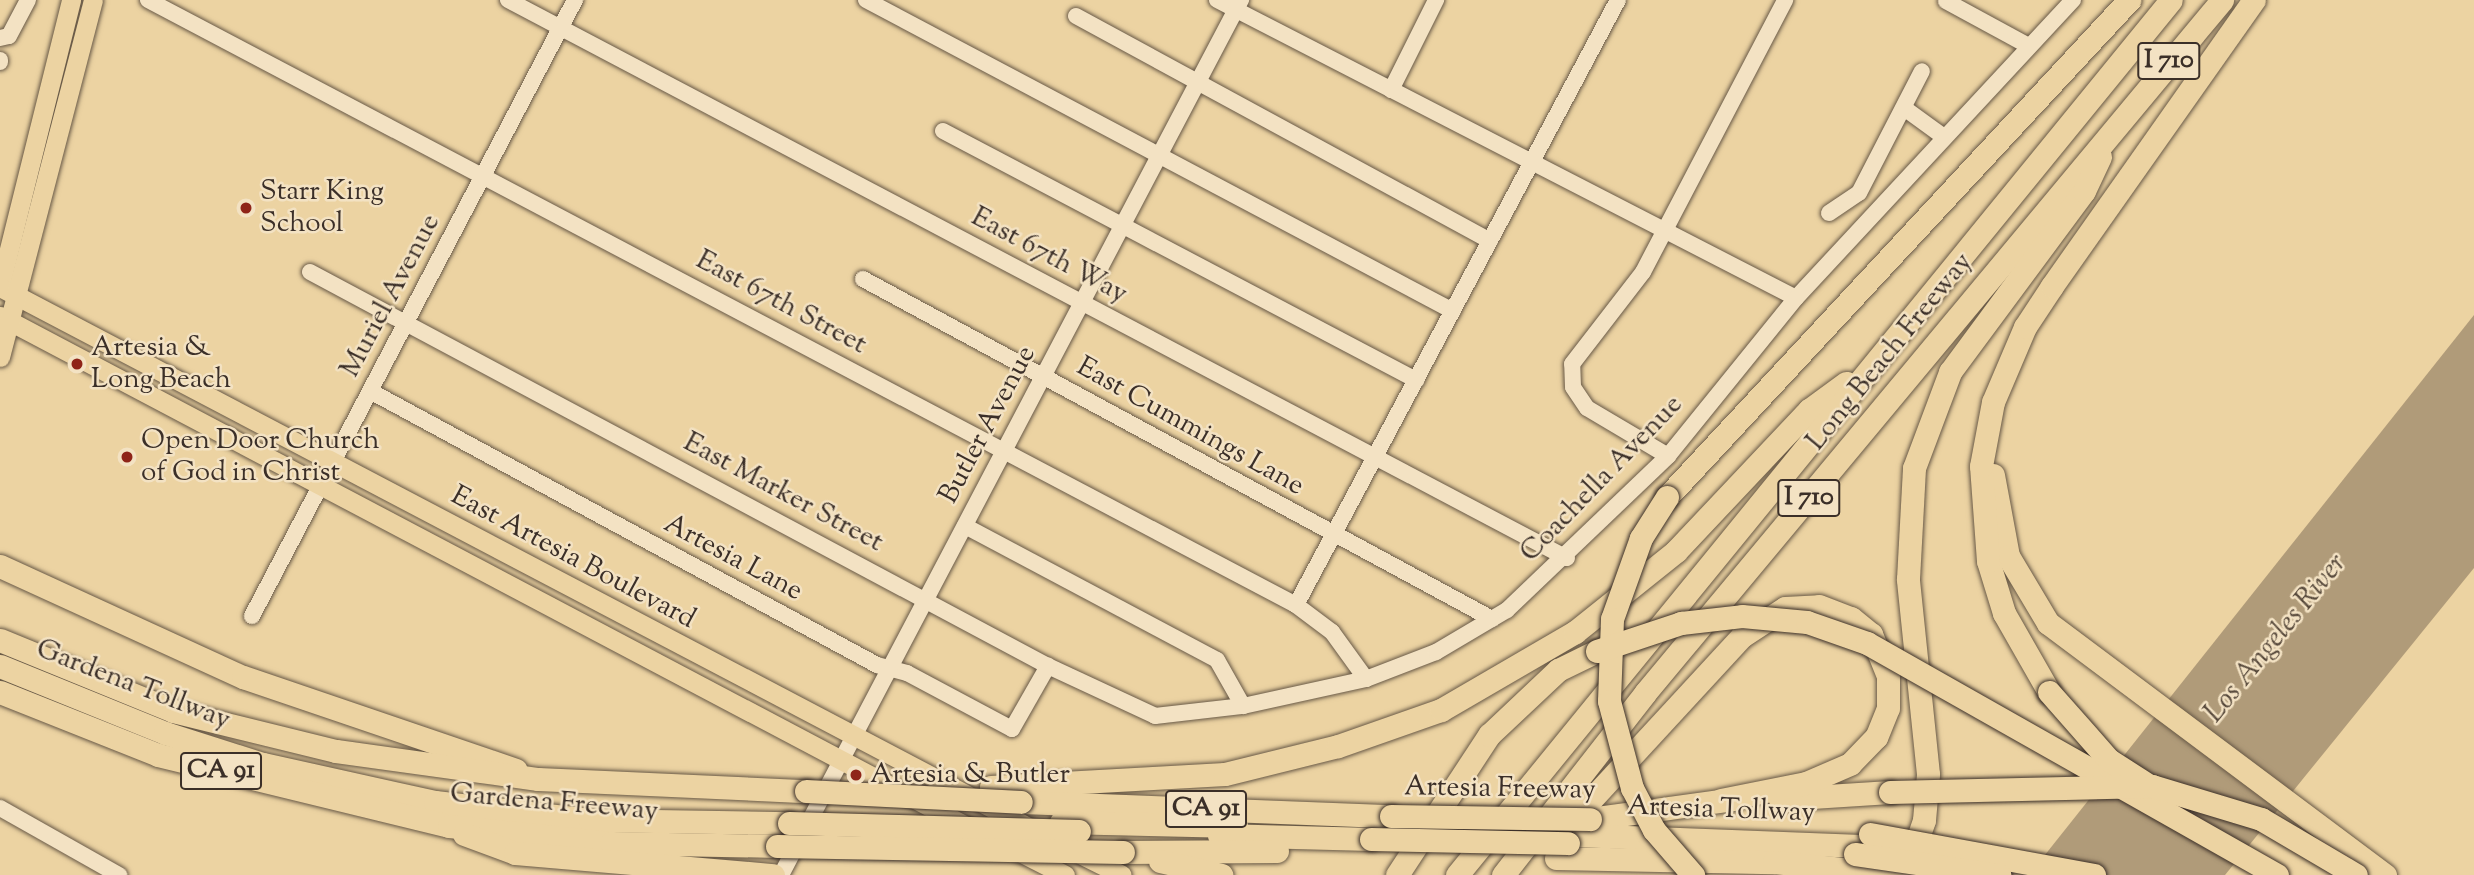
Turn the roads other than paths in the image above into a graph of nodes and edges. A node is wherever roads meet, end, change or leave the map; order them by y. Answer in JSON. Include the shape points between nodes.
{"nodes":[{"id":1,"x":28,"y":0,"type":"edge"},
{"id":2,"x":71,"y":0,"type":"edge"},
{"id":3,"x":93,"y":0,"type":"edge"},
{"id":4,"x":148,"y":0,"type":"edge"},
{"id":5,"x":508,"y":0,"type":"edge"},
{"id":6,"x":575,"y":0,"type":"edge"},
{"id":7,"x":866,"y":0,"type":"edge"},
{"id":8,"x":1217,"y":0,"type":"edge"},
{"id":9,"x":1436,"y":0,"type":"edge"},
{"id":10,"x":1618,"y":0,"type":"edge"},
{"id":11,"x":1785,"y":0,"type":"edge"},
{"id":12,"x":2073,"y":0,"type":"edge"},
{"id":13,"x":2129,"y":0,"type":"edge"},
{"id":14,"x":2171,"y":0,"type":"edge"},
{"id":15,"x":2222,"y":0,"type":"edge"},
{"id":16,"x":2254,"y":0,"type":"edge"},
{"id":17,"x":1945,"y":1,"type":"edge"},
{"id":18,"x":1239,"y":5,"type":"edge"},
{"id":19,"x":1076,"y":16,"type":"dead end"},
{"id":20,"x":561,"y":28,"type":"junction"},
{"id":21,"x":0,"y":38,"type":"edge"},
{"id":22,"x":2029,"y":46,"type":"junction"},
{"id":23,"x":1922,"y":71,"type":"dead end"},
{"id":24,"x":1197,"y":85,"type":"junction"},
{"id":25,"x":1391,"y":90,"type":"junction"},
{"id":26,"x":1904,"y":108,"type":"junction"},
{"id":27,"x":2117,"y":123,"type":"junction"},
{"id":28,"x":943,"y":131,"type":"dead end"},
{"id":29,"x":1944,"y":137,"type":"junction"},
{"id":30,"x":1160,"y":155,"type":"junction"},
{"id":31,"x":1531,"y":163,"type":"junction"},
{"id":32,"x":483,"y":176,"type":"junction"},
{"id":33,"x":1829,"y":213,"type":"dead end"},
{"id":34,"x":1122,"y":228,"type":"junction"},
{"id":35,"x":1665,"y":230,"type":"junction"},
{"id":36,"x":1490,"y":241,"type":"junction"},
{"id":37,"x":310,"y":272,"type":"dead end"},
{"id":38,"x":863,"y":279,"type":"dead end"},
{"id":39,"x":0,"y":286,"type":"edge"},
{"id":40,"x":19,"y":296,"type":"junction"},
{"id":41,"x":1796,"y":298,"type":"junction"},
{"id":42,"x":1082,"y":303,"type":"junction"},
{"id":43,"x":1453,"y":311,"type":"junction"},
{"id":44,"x":6,"y":319,"type":"edge"},
{"id":45,"x":405,"y":324,"type":"junction"},
{"id":46,"x":0,"y":357,"type":"edge"},
{"id":47,"x":1869,"y":366,"type":"junction"},
{"id":48,"x":1044,"y":376,"type":"junction"},
{"id":49,"x":1416,"y":380,"type":"junction"},
{"id":50,"x":370,"y":391,"type":"junction"},
{"id":51,"x":1988,"y":423,"type":"junction"},
{"id":52,"x":1005,"y":449,"type":"junction"},
{"id":53,"x":1668,"y":456,"type":"junction"},
{"id":54,"x":1375,"y":458,"type":"junction"},
{"id":55,"x":334,"y":464,"type":"junction"},
{"id":56,"x":323,"y":485,"type":"junction"},
{"id":57,"x":964,"y":526,"type":"junction"},
{"id":58,"x":1333,"y":536,"type":"junction"},
{"id":59,"x":1567,"y":558,"type":"junction"},
{"id":60,"x":0,"y":566,"type":"edge"},
{"id":61,"x":927,"y":598,"type":"junction"},
{"id":62,"x":1296,"y":605,"type":"junction"},
{"id":63,"x":252,"y":616,"type":"dead end"},
{"id":64,"x":1492,"y":619,"type":"junction"},
{"id":65,"x":0,"y":639,"type":"edge"},
{"id":66,"x":0,"y":666,"type":"edge"},
{"id":67,"x":1048,"y":666,"type":"junction"},
{"id":68,"x":889,"y":670,"type":"junction"},
{"id":69,"x":1367,"y":679,"type":"junction"},
{"id":70,"x":0,"y":692,"type":"edge"},
{"id":71,"x":1243,"y":706,"type":"junction"},
{"id":72,"x":225,"y":724,"type":"junction"},
{"id":73,"x":854,"y":738,"type":"junction"},
{"id":74,"x":841,"y":763,"type":"junction"},
{"id":75,"x":538,"y":779,"type":"junction"},
{"id":76,"x":902,"y":795,"type":"junction"},
{"id":77,"x":1721,"y":800,"type":"junction"},
{"id":78,"x":0,"y":808,"type":"edge"},
{"id":79,"x":791,"y":819,"type":"junction"},
{"id":80,"x":449,"y":825,"type":"junction"},
{"id":81,"x":1376,"y":834,"type":"junction"},
{"id":82,"x":1572,"y":839,"type":"junction"},
{"id":83,"x":1858,"y":851,"type":"junction"},
{"id":84,"x":1122,"y":864,"type":"edge"},
{"id":85,"x":763,"y":874,"type":"edge"},
{"id":86,"x":118,"y":875,"type":"edge"},
{"id":87,"x":773,"y":875,"type":"edge"},
{"id":88,"x":781,"y":875,"type":"edge"},
{"id":89,"x":1065,"y":875,"type":"edge"},
{"id":90,"x":1221,"y":875,"type":"edge"},
{"id":91,"x":1397,"y":875,"type":"edge"},
{"id":92,"x":1457,"y":875,"type":"edge"},
{"id":93,"x":1503,"y":875,"type":"edge"},
{"id":94,"x":1520,"y":875,"type":"edge"},
{"id":95,"x":1693,"y":875,"type":"edge"},
{"id":96,"x":1903,"y":875,"type":"edge"},
{"id":97,"x":1999,"y":875,"type":"edge"},
{"id":98,"x":2040,"y":875,"type":"edge"},
{"id":99,"x":2094,"y":875,"type":"edge"},
{"id":100,"x":2277,"y":875,"type":"edge"},
{"id":101,"x":2356,"y":875,"type":"edge"},
{"id":102,"x":2385,"y":875,"type":"edge"}],
"edges":[{"from":1,"to":21,"type":"street","via":[[9,36]]},
{"from":2,"to":39,"type":"main road"},
{"from":3,"to":40,"type":"main road"},
{"from":4,"to":32,"type":"street","name":"East 67th Street"},
{"from":5,"to":20,"type":"street","name":"East 67th Way"},
{"from":6,"to":20,"type":"street","name":"Muriel Avenue"},
{"from":7,"to":30,"type":"street"},
{"from":8,"to":18,"type":"street"},
{"from":9,"to":25,"type":"street"},
{"from":10,"to":31,"type":"street"},
{"from":11,"to":35,"type":"street"},
{"from":12,"to":22,"type":"street","name":"Coachella Avenue"},
{"from":13,"to":95,"type":"highway","bridge":true,"via":[[1667,497],[1641,538],[1612,619],[1609,701],[1632,788],[1654,830]]},
{"from":14,"to":47,"type":"highway","name":"Long Beach Freeway","number":"I 710"},
{"from":15,"to":27,"type":"highway","name":"Long Beach Freeway","number":"I 710"},
{"from":16,"to":51,"type":"highway","via":[[2025,327]]},
{"from":17,"to":22,"type":"street"},
{"from":18,"to":24,"type":"street","name":"Butler Avenue"},
{"from":18,"to":25,"type":"street"},
{"from":19,"to":24,"type":"street"},
{"from":20,"to":32,"type":"street","name":"Muriel Avenue"},
{"from":20,"to":42,"type":"street","name":"East 67th Way"},
{"from":22,"to":29,"type":"street","name":"Coachella Avenue"},
{"from":23,"to":26,"type":"street"},
{"from":24,"to":30,"type":"street","name":"Butler Avenue"},
{"from":24,"to":36,"type":"street"},
{"from":25,"to":31,"type":"street"},
{"from":26,"to":29,"type":"street"},
{"from":26,"to":33,"type":"street","via":[[1859,193]]},
{"from":27,"to":93,"type":"highway","name":"Long Beach Freeway","number":"I 710"},
{"from":27,"to":96,"type":"highway","via":[[2084,191],[1950,372],[1914,468],[1909,579],[1928,774],[1924,820]]},
{"from":28,"to":34,"type":"street"},
{"from":29,"to":41,"type":"street","name":"Coachella Avenue"},
{"from":30,"to":34,"type":"street","name":"Butler Avenue"},
{"from":30,"to":43,"type":"street"},
{"from":31,"to":35,"type":"street"},
{"from":31,"to":36,"type":"street"},
{"from":32,"to":45,"type":"street","name":"Muriel Avenue"},
{"from":32,"to":52,"type":"street","name":"East 67th Street"},
{"from":34,"to":42,"type":"street","name":"Butler Avenue"},
{"from":34,"to":49,"type":"street"},
{"from":35,"to":41,"type":"street"},
{"from":35,"to":53,"type":"street","via":[[1643,272],[1572,364],[1573,387],[1587,408]]},
{"from":36,"to":43,"type":"street"},
{"from":37,"to":45,"type":"street","name":"East Marker Street"},
{"from":38,"to":48,"type":"street","name":"East Cummings Lane"},
{"from":39,"to":40,"type":"main road","name":"East Artesia Boulevard"},
{"from":40,"to":44,"type":"main road"},
{"from":40,"to":55,"type":"main road","name":"East Artesia Boulevard"},
{"from":41,"to":53,"type":"street","name":"Coachella Avenue"},
{"from":42,"to":48,"type":"street","name":"Butler Avenue"},
{"from":42,"to":54,"type":"street","name":"East 67th Way"},
{"from":43,"to":49,"type":"street"},
{"from":44,"to":46,"type":"main road"},
{"from":44,"to":56,"type":"main road","name":"East Artesia Boulevard"},
{"from":45,"to":50,"type":"street","name":"Muriel Avenue"},
{"from":45,"to":61,"type":"street","name":"East Marker Street"},
{"from":47,"to":76,"type":"highway","bridge":true,"via":[[1809,410],[1665,559],[1575,632],[1441,709],[1338,746],[1225,774]]},
{"from":47,"to":92,"type":"highway","name":"Long Beach Freeway","number":"I 710"},
{"from":48,"to":52,"type":"street","name":"Butler Avenue"},
{"from":48,"to":58,"type":"street","name":"East Cummings Lane"},
{"from":49,"to":54,"type":"street"},
{"from":50,"to":55,"type":"street","name":"Muriel Avenue"},
{"from":50,"to":68,"type":"street","name":"Artesia Lane"},
{"from":51,"to":100,"type":"highway","bridge":true,"via":[[1980,514],[1989,561],[2009,624],[2049,692],[2109,760]]},
{"from":51,"to":102,"type":"highway","via":[[2008,556],[2048,623],[2081,654]]},
{"from":52,"to":57,"type":"street","name":"Butler Avenue"},
{"from":52,"to":62,"type":"street","name":"East 67th Street"},
{"from":53,"to":59,"type":"street","name":"Coachella Avenue"},
{"from":54,"to":58,"type":"street"},
{"from":54,"to":59,"type":"street","name":"East 67th Way"},
{"from":55,"to":56,"type":"street","name":"Muriel Avenue"},
{"from":55,"to":73,"type":"main road","name":"East Artesia Boulevard"},
{"from":56,"to":63,"type":"street","name":"Muriel Avenue"},
{"from":56,"to":74,"type":"main road","name":"East Artesia Boulevard"},
{"from":57,"to":61,"type":"street","name":"Butler Avenue"},
{"from":57,"to":71,"type":"street","via":[[1217,660]]},
{"from":58,"to":62,"type":"street"},
{"from":58,"to":64,"type":"street","name":"East Cummings Lane"},
{"from":59,"to":64,"type":"street","name":"Coachella Avenue"},
{"from":60,"to":75,"type":"highway","via":[[243,677]]},
{"from":61,"to":67,"type":"street","name":"East Marker Street"},
{"from":61,"to":68,"type":"street","name":"Butler Avenue"},
{"from":62,"to":69,"type":"street","name":"East 67th Street","via":[[1332,632]]},
{"from":64,"to":69,"type":"street","name":"Coachella Avenue"},
{"from":65,"to":72,"type":"highway","name":"Gardena Freeway","number":"CA 91","via":[[173,711]]},
{"from":66,"to":79,"type":"highway","name":"Gardena Tollway","via":[[165,733],[263,764],[435,802],[590,820]]},
{"from":67,"to":68,"type":"street","name":"Artesia Lane","via":[[1012,729]]},
{"from":67,"to":71,"type":"street","name":"East Marker Street","via":[[1155,716]]},
{"from":68,"to":73,"type":"street","name":"Butler Avenue"},
{"from":69,"to":71,"type":"street","name":"Coachella Avenue"},
{"from":70,"to":80,"type":"highway","name":"Gardena Freeway","number":"CA 91","via":[[158,755]]},
{"from":72,"to":75,"type":"highway","name":"Gardena Freeway","number":"CA 91","via":[[336,751]]},
{"from":72,"to":79,"type":"highway","name":"Gardena Tollway","via":[[253,752],[397,787],[576,808]]},
{"from":73,"to":74,"type":"street","name":"Butler Avenue"},
{"from":73,"to":84,"type":"main road","name":"East Artesia Boulevard"},
{"from":74,"to":88,"type":"street","name":"Butler Avenue"},
{"from":74,"to":89,"type":"main road","name":"East Artesia Boulevard"},
{"from":75,"to":76,"type":"highway","name":"Gardena Freeway","number":"CA 91","bridge":true},
{"from":76,"to":81,"type":"highway","name":"Artesia Freeway","number":"CA 91","bridge":true},
{"from":77,"to":82,"type":"highway"},
{"from":77,"to":94,"type":"highway","via":[[1806,783],[1850,764],[1876,737],[1888,708],[1888,676],[1871,634],[1851,618],[1818,606],[1785,608],[1742,636]]},
{"from":77,"to":101,"type":"highway","bridge":true,"via":[[2152,786],[2261,819]]},
{"from":78,"to":86,"type":"street"},
{"from":79,"to":81,"type":"highway","name":"Gardena Tollway","bridge":true},
{"from":80,"to":84,"type":"highway","name":"Gardena Freeway","number":"CA 91","bridge":true,"via":[[611,843],[777,846]]},
{"from":80,"to":85,"type":"highway","via":[[515,853]]},
{"from":81,"to":82,"type":"highway","name":"Artesia Freeway","number":"CA 91","bridge":true},
{"from":81,"to":82,"type":"highway","name":"Artesia Freeway","number":"CA 91"},
{"from":81,"to":84,"type":"highway","name":"Artesia Freeway","number":"CA 91"},
{"from":82,"to":83,"type":"highway","name":"Artesia Freeway","number":"CA 91"},
{"from":82,"to":83,"type":"highway","name":"Artesia Tollway"},
{"from":83,"to":96,"type":"highway","name":"Artesia Freeway","number":"CA 91"},
{"from":83,"to":97,"type":"highway","name":"Artesia Tollway","bridge":true},
{"from":83,"to":98,"type":"highway","name":"Artesia Tollway"},
{"from":83,"to":99,"type":"highway","name":"Artesia Freeway","number":"CA 91","bridge":true},
{"from":84,"to":90,"type":"highway"},
{"from":85,"to":87,"type":"highway"},
{"from":91,"to":100,"type":"highway","bridge":true,"via":[[1489,735],[1558,670],[1597,651],[1681,622],[1742,616],[1807,622],[1867,643]]}]}
